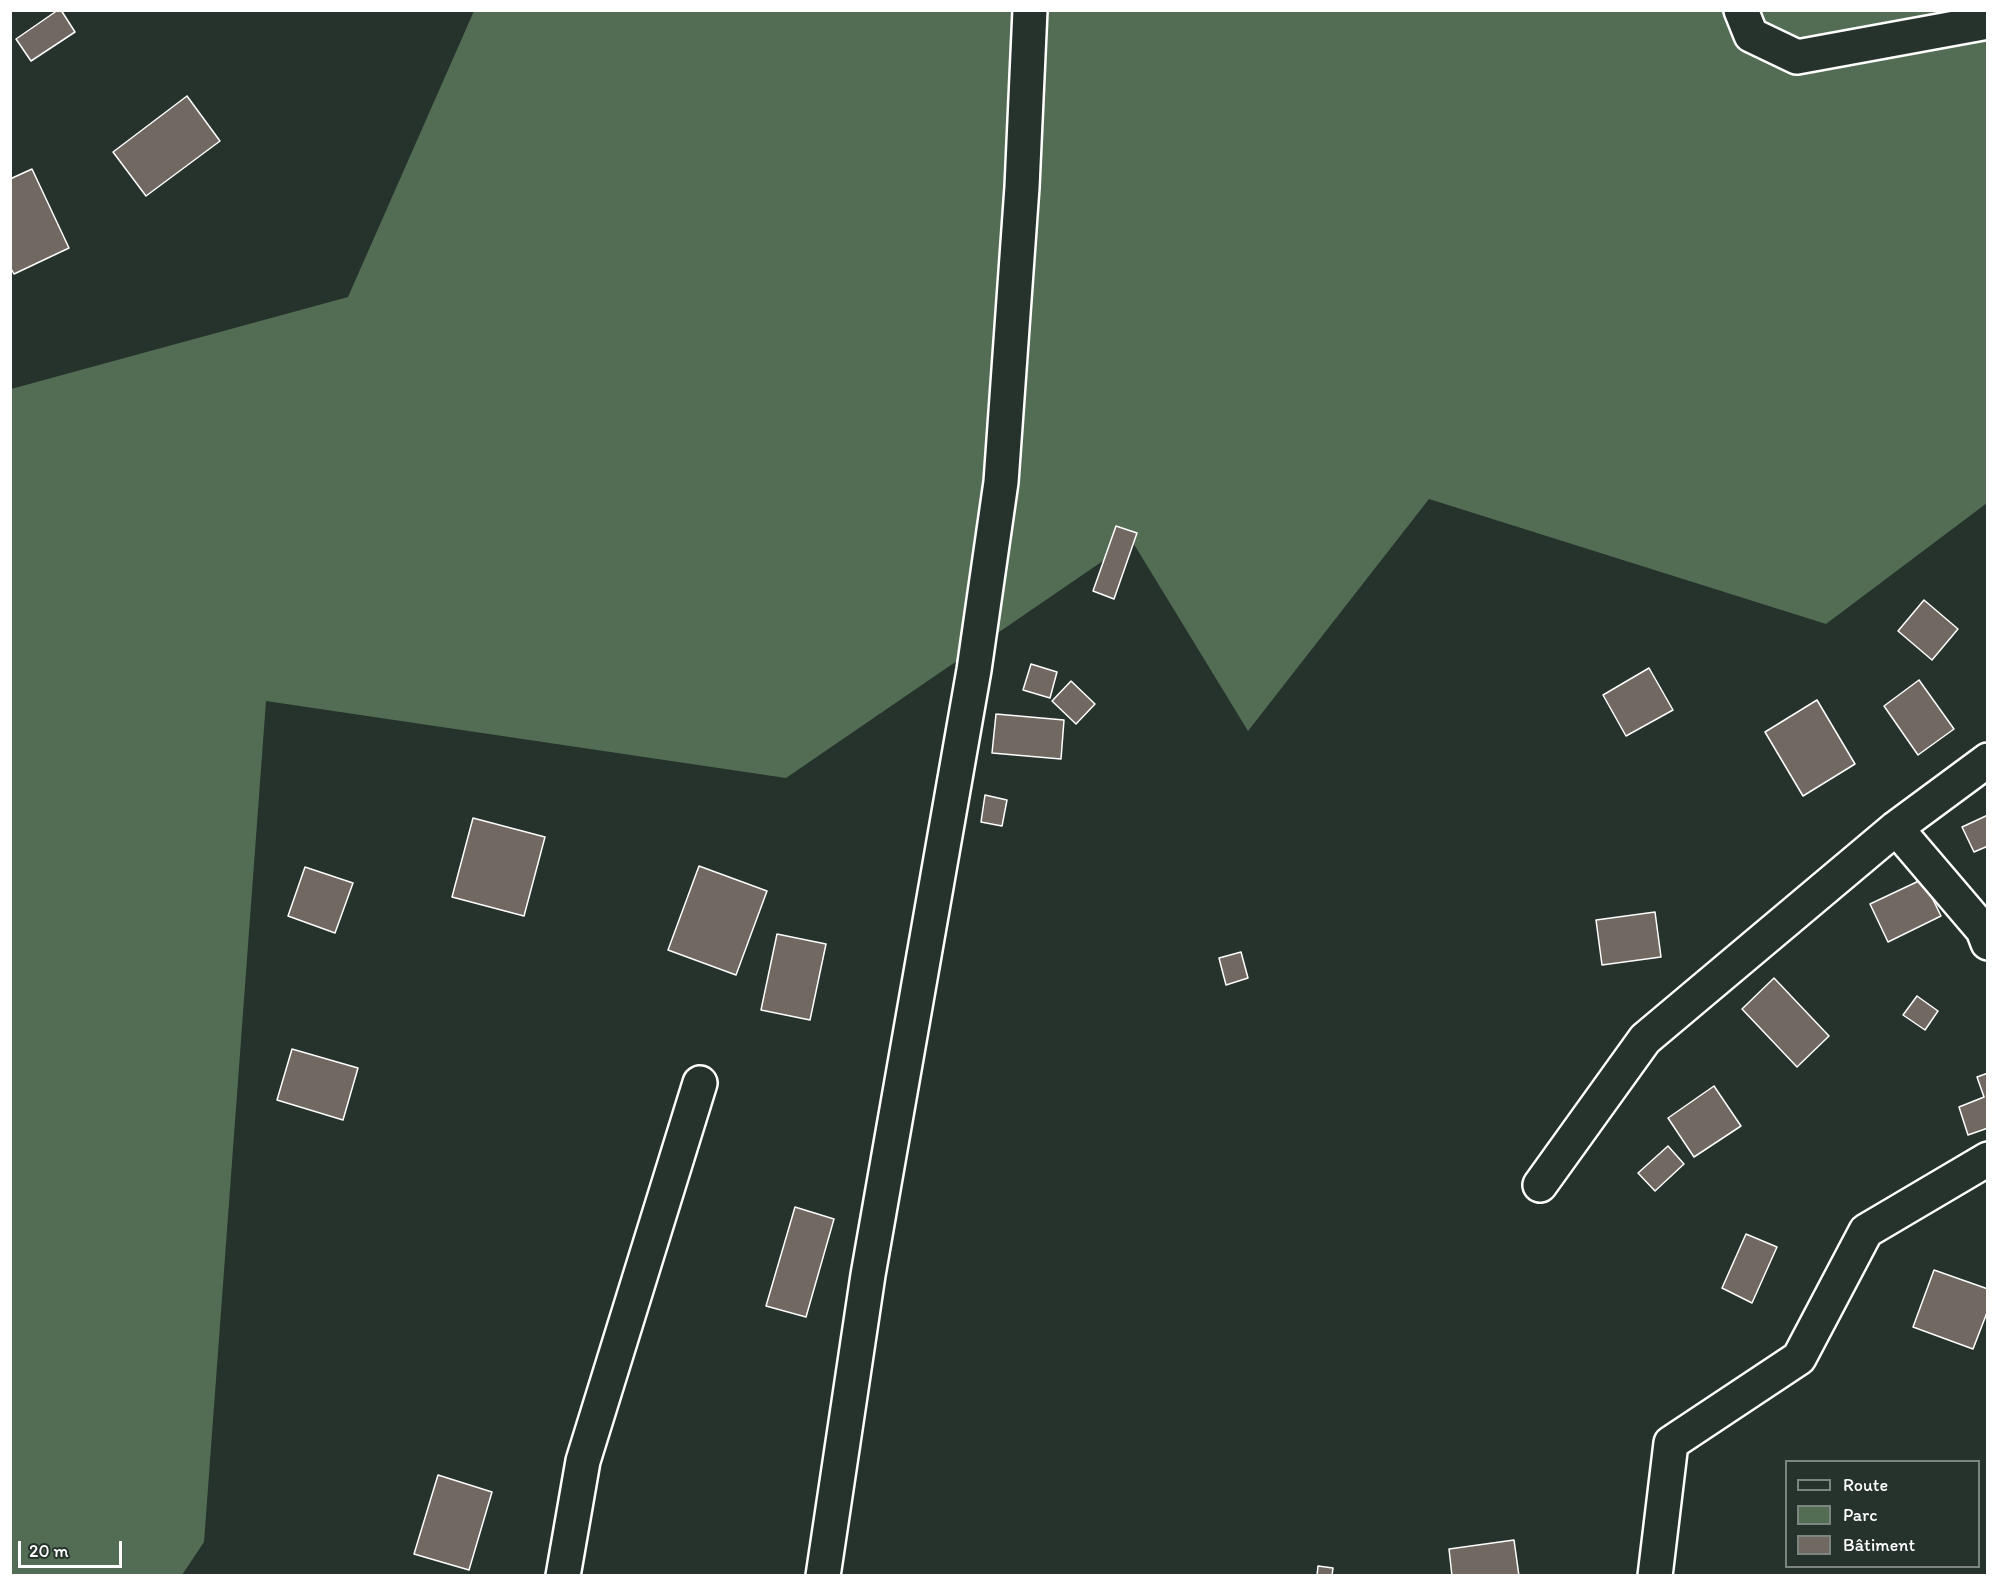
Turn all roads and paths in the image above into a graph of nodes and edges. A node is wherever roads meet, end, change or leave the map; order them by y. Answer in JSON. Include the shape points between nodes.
{"nodes":[{"id":1,"x":1030,"y":10,"type":"edge"},
{"id":2,"x":1741,"y":10,"type":"edge"},
{"id":3,"x":1988,"y":22,"type":"edge"},
{"id":4,"x":1988,"y":760,"type":"edge"},
{"id":5,"x":1896,"y":828,"type":"junction"},
{"id":6,"x":1988,"y":943,"type":"edge"},
{"id":7,"x":700,"y":1083,"type":"dead end"},
{"id":8,"x":1988,"y":1159,"type":"edge"},
{"id":9,"x":1540,"y":1185,"type":"dead end"},
{"id":10,"x":563,"y":1575,"type":"edge"},
{"id":11,"x":823,"y":1575,"type":"edge"},
{"id":12,"x":1655,"y":1575,"type":"edge"}],
"edges":[{"from":1,"to":11,"type":"street","via":[[1001,482],[974,670],[868,1275]]},
{"from":2,"to":3,"type":"street","via":[[1751,35],[1797,57]]},
{"from":4,"to":5,"type":"street"},
{"from":5,"to":6,"type":"street","via":[[1983,930]]},
{"from":5,"to":9,"type":"street","via":[[1645,1039]]},
{"from":7,"to":10,"type":"street","via":[[583,1461]]},
{"from":8,"to":12,"type":"street","via":[[1866,1231],[1800,1358],[1671,1443]]}]}
